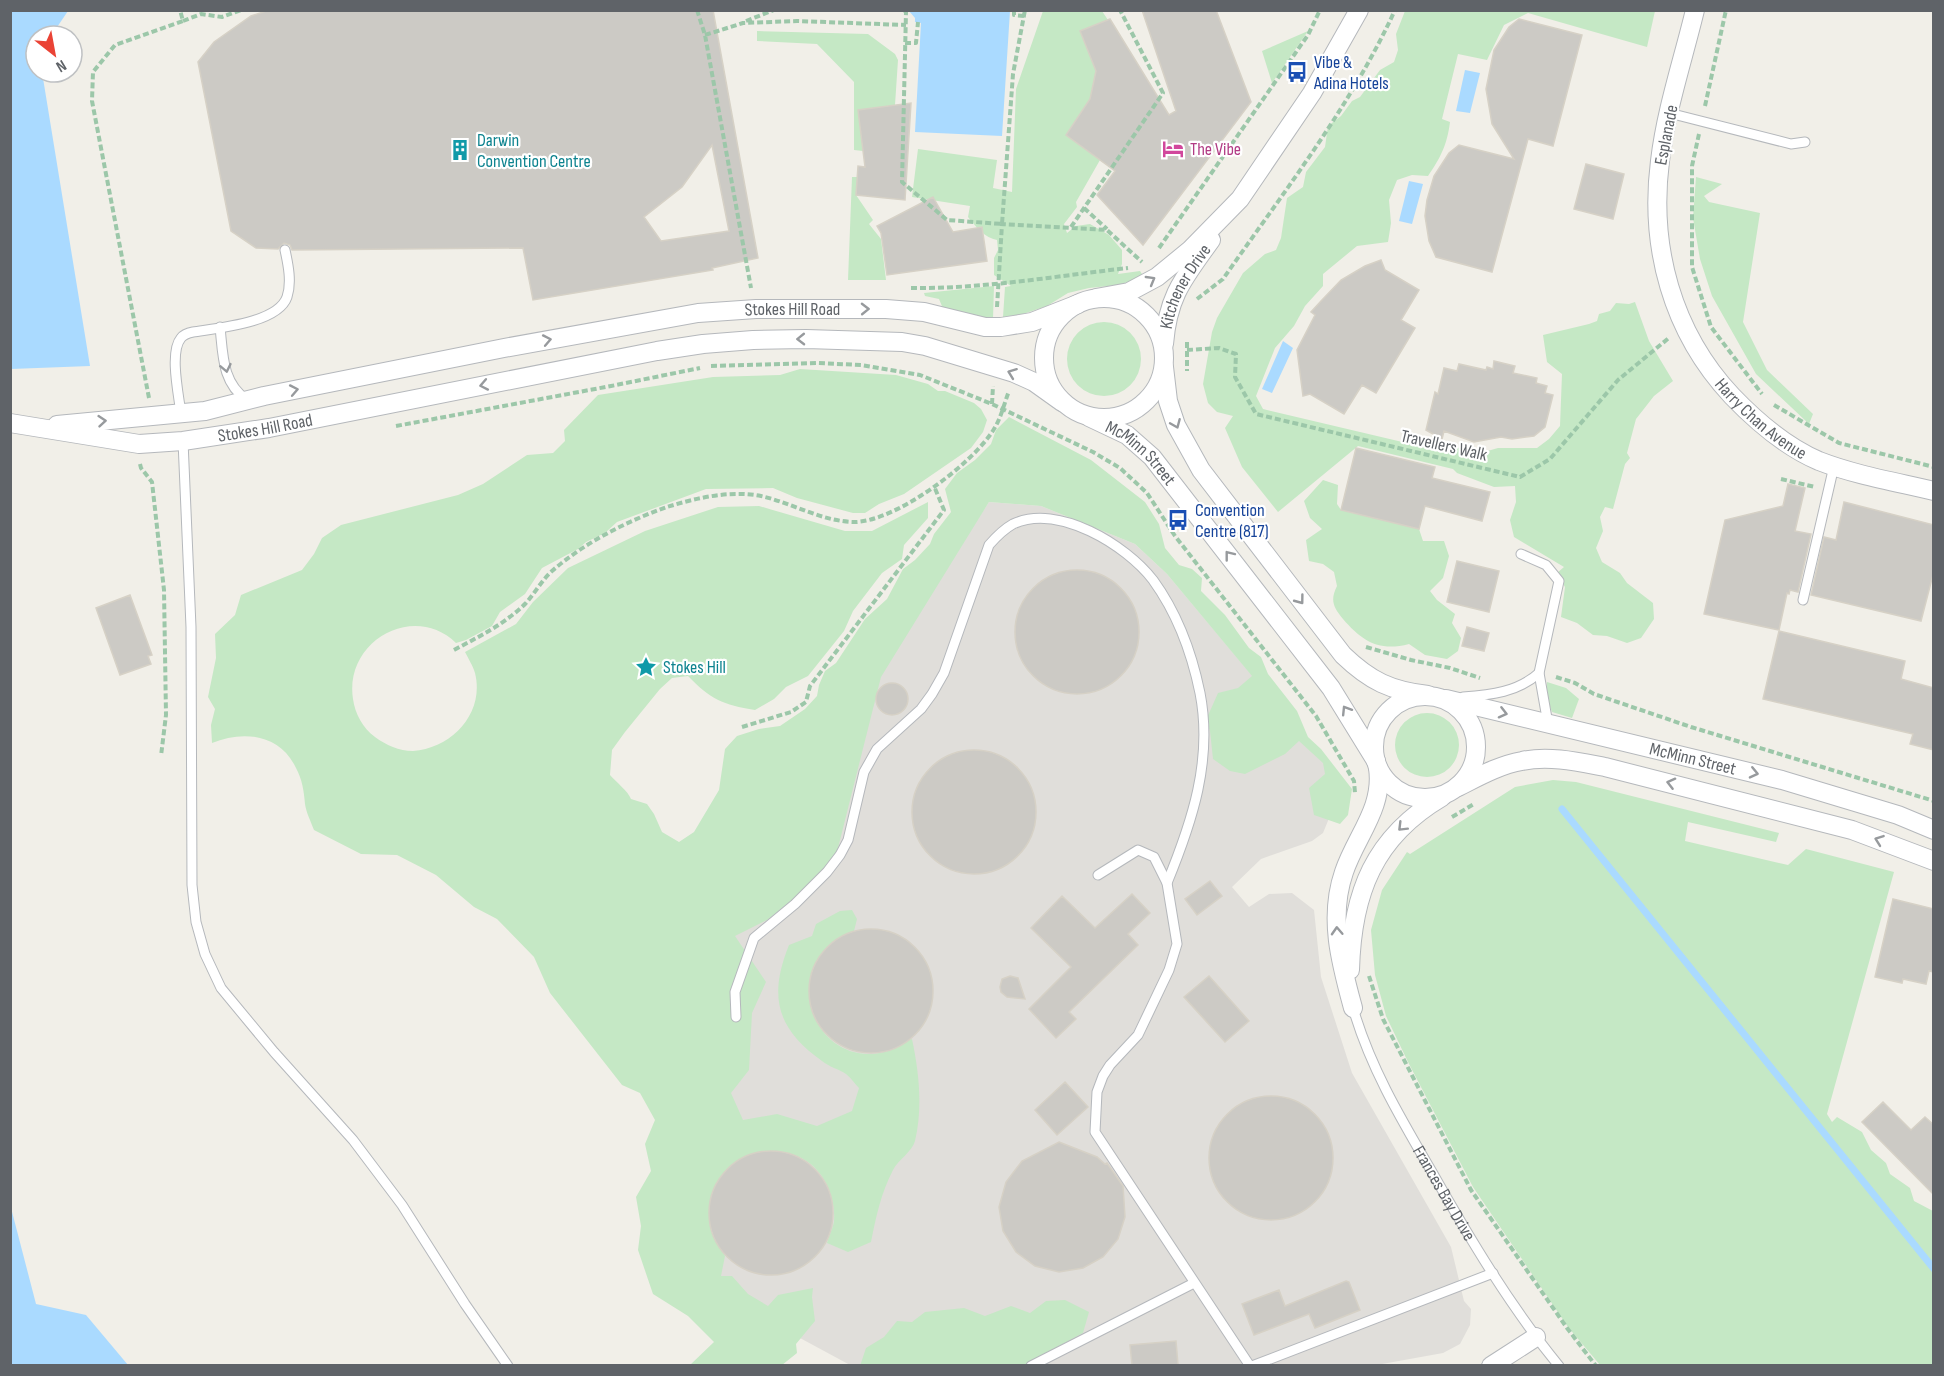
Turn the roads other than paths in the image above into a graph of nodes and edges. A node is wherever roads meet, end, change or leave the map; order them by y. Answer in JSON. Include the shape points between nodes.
{"nodes":[{"id":1,"x":1359,"y":10,"type":"edge"},
{"id":2,"x":1695,"y":10,"type":"edge"},
{"id":3,"x":1669,"y":113,"type":"junction"},
{"id":4,"x":1805,"y":142,"type":"dead end"},
{"id":5,"x":1239,"y":199,"type":"junction"},
{"id":6,"x":285,"y":250,"type":"dead end"},
{"id":7,"x":1662,"y":262,"type":"joint"},
{"id":8,"x":1096,"y":298,"type":"junction"},
{"id":9,"x":1078,"y":304,"type":"junction"},
{"id":10,"x":220,"y":327,"type":"junction"},
{"id":11,"x":504,"y":348,"type":"junction"},
{"id":12,"x":1164,"y":358,"type":"junction"},
{"id":13,"x":511,"y":380,"type":"junction"},
{"id":14,"x":342,"y":381,"type":"junction"},
{"id":15,"x":248,"y":401,"type":"junction"},
{"id":16,"x":1062,"y":402,"type":"junction"},
{"id":17,"x":348,"y":412,"type":"junction"},
{"id":18,"x":181,"y":414,"type":"junction"},
{"id":19,"x":1089,"y":417,"type":"junction"},
{"id":20,"x":16,"y":424,"type":"edge"},
{"id":21,"x":183,"y":441,"type":"junction"},
{"id":22,"x":1834,"y":466,"type":"junction"},
{"id":23,"x":1934,"y":491,"type":"edge"},
{"id":24,"x":1521,"y":554,"type":"dead end"},
{"id":25,"x":1803,"y":600,"type":"dead end"},
{"id":26,"x":1539,"y":673,"type":"junction"},
{"id":27,"x":1439,"y":698,"type":"junction"},
{"id":28,"x":1548,"y":724,"type":"junction"},
{"id":29,"x":1376,"y":763,"type":"junction"},
{"id":30,"x":1453,"y":790,"type":"junction"},
{"id":31,"x":1934,"y":830,"type":"edge"},
{"id":32,"x":1934,"y":861,"type":"edge"},
{"id":33,"x":1098,"y":875,"type":"dead end"},
{"id":34,"x":1167,"y":883,"type":"junction"},
{"id":35,"x":1353,"y":1008,"type":"junction"},
{"id":36,"x":736,"y":1017,"type":"dead end"},
{"id":37,"x":1493,"y":1273,"type":"junction"},
{"id":38,"x":1194,"y":1283,"type":"junction"},
{"id":39,"x":1536,"y":1338,"type":"junction"},
{"id":40,"x":508,"y":1365,"type":"edge"},
{"id":41,"x":1031,"y":1365,"type":"edge"},
{"id":42,"x":1251,"y":1365,"type":"edge"},
{"id":43,"x":1491,"y":1365,"type":"edge"},
{"id":44,"x":1559,"y":1365,"type":"edge"}],
"edges":[{"from":1,"to":5,"type":"street","via":[[1312,93]]},
{"from":2,"to":3,"type":"street","name":"Esplanade"},
{"from":3,"to":4,"type":"lane","via":[[1791,144]]},
{"from":3,"to":7,"type":"street","name":"Esplanade","via":[[1657,186]]},
{"from":8,"to":5,"type":"street","one_way":true,"via":[[1129,292],[1157,277],[1190,250]]},
{"from":5,"to":12,"type":"street","name":"Kitchener Drive","via":[[1175,293],[1167,320]]},
{"from":6,"to":10,"type":"lane","via":[[289,285],[283,304],[265,316]]},
{"from":7,"to":22,"type":"street","name":"Harry Chan Avenue","via":[[1683,326],[1719,382],[1767,428],[1803,453]]},
{"from":8,"to":9,"type":"street"},
{"from":8,"to":12,"type":"street","via":[[1127,302],[1142,311],[1159,333]]},
{"from":11,"to":9,"type":"street","name":"Stokes Hill Road","one_way":true,"via":[[672,317],[756,309],[886,309],[924,312],[995,327],[1032,322]]},
{"from":9,"to":16,"type":"street","via":[[1057,320],[1045,345],[1047,379]]},
{"from":10,"to":15,"type":"lane","one_way":true,"via":[[228,379]]},
{"from":10,"to":18,"type":"lane","via":[[186,334],[178,343],[176,370]]},
{"from":11,"to":13,"type":"street"},
{"from":11,"to":14,"type":"street","name":"Stokes Hill Road"},
{"from":12,"to":19,"type":"street","via":[[1154,393],[1142,405],[1109,418]]},
{"from":12,"to":27,"type":"street","name":"McMinn Street","one_way":true,"via":[[1170,409],[1188,449],[1343,655],[1388,687]]},
{"from":16,"to":13,"type":"street","name":"Stokes Hill Road","one_way":true,"via":[[1014,373],[925,345],[902,342],[806,339],[703,344]]},
{"from":13,"to":17,"type":"street","name":"Stokes Hill Road","one_way":true},
{"from":15,"to":14,"type":"street","name":"Stokes Hill Road","one_way":true},
{"from":14,"to":17,"type":"street"},
{"from":15,"to":18,"type":"street","name":"Stokes Hill Road"},
{"from":16,"to":19,"type":"street"},
{"from":17,"to":21,"type":"street","name":"Stokes Hill Road"},
{"from":20,"to":18,"type":"street","name":"Stokes Hill Road","one_way":true,"via":[[68,424]]},
{"from":18,"to":21,"type":"street"},
{"from":29,"to":19,"type":"street","name":"McMinn Street","one_way":true,"via":[[1331,688],[1152,456],[1127,435]]},
{"from":20,"to":21,"type":"street","name":"Stokes Hill Road","via":[[139,444]]},
{"from":21,"to":40,"type":"lane","via":[[191,627],[192,885],[205,954],[221,988],[353,1140],[402,1205]]},
{"from":22,"to":23,"type":"street","name":"Harry Chan Avenue"},
{"from":22,"to":25,"type":"lane"},
{"from":24,"to":26,"type":"lane","via":[[1546,565],[1559,581]]},
{"from":26,"to":27,"type":"lane","via":[[1504,692]]},
{"from":26,"to":28,"type":"lane"},
{"from":27,"to":28,"type":"street","name":"McMinn Street","one_way":true},
{"from":27,"to":29,"type":"street","via":[[1414,696],[1390,710],[1374,740]]},
{"from":27,"to":30,"type":"street","via":[[1462,711],[1470,721],[1477,745],[1471,770]]},
{"from":28,"to":31,"type":"street","name":"McMinn Street","one_way":true,"via":[[1782,780]]},
{"from":29,"to":30,"type":"street","via":[[1387,782],[1407,795],[1437,797]]},
{"from":35,"to":29,"type":"street","name":"Frances Bay Drive","one_way":true,"via":[[1339,951],[1337,902],[1344,872],[1378,797]]},
{"from":32,"to":30,"type":"street","name":"McMinn Street","one_way":true,"via":[[1852,830],[1572,760],[1523,760],[1492,770]]},
{"from":30,"to":35,"type":"street","name":"Frances Bay Drive","one_way":true,"via":[[1400,827],[1367,878],[1358,904],[1351,953]]},
{"from":33,"to":34,"type":"lane","via":[[1138,850],[1154,857]]},
{"from":34,"to":36,"type":"lane","via":[[1187,833],[1205,751],[1200,695],[1187,645],[1153,581],[1133,558],[1068,521],[1026,520],[1006,529],[989,545],[944,673],[921,709],[877,749],[864,772],[848,840],[840,855],[795,904],[754,938],[735,992]]},
{"from":34,"to":38,"type":"lane","via":[[1177,944],[1142,1029],[1110,1065],[1096,1092],[1095,1132]]},
{"from":35,"to":37,"type":"lane","name":"Frances Bay Drive","via":[[1389,1098]]},
{"from":37,"to":39,"type":"lane","name":"Frances Bay Drive"},
{"from":37,"to":42,"type":"lane"},
{"from":38,"to":41,"type":"lane"},
{"from":38,"to":42,"type":"lane"},
{"from":39,"to":43,"type":"street"},
{"from":39,"to":44,"type":"lane","name":"Frances Bay Drive"}]}
